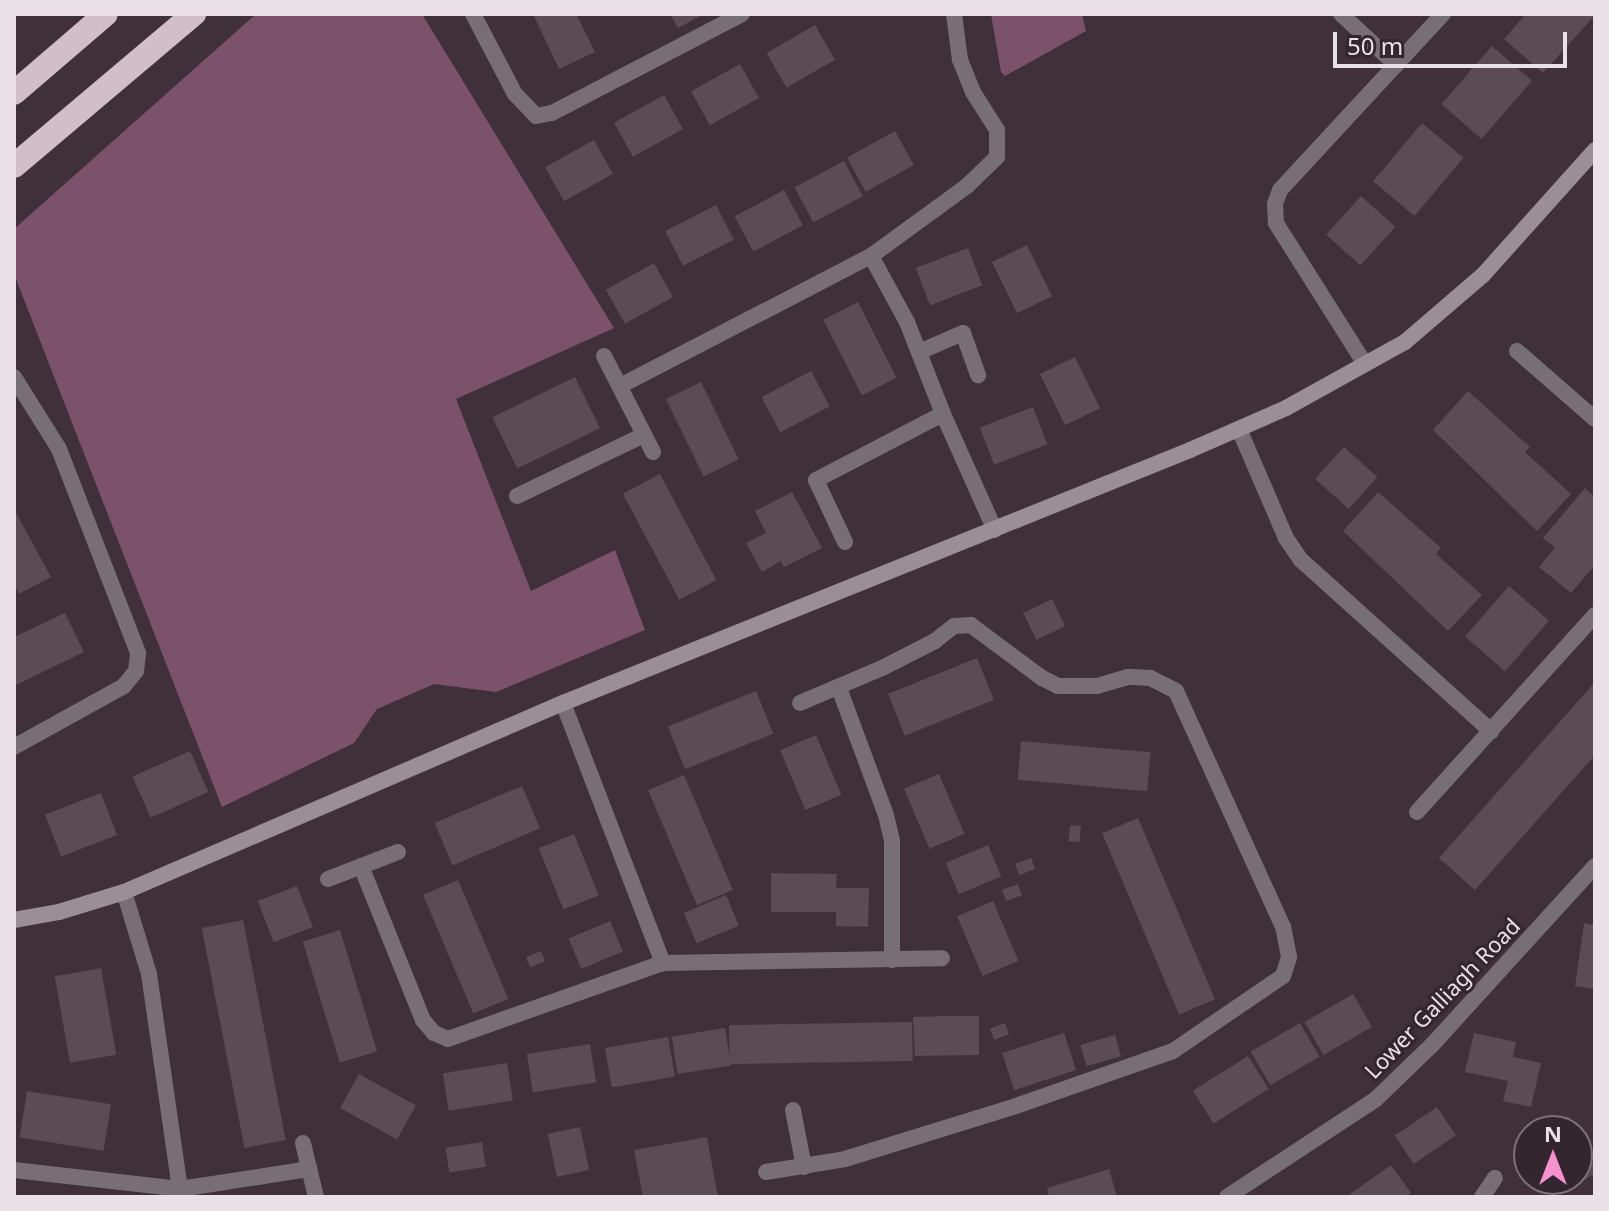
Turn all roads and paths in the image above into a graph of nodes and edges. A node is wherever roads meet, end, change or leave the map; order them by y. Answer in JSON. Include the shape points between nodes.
{"nodes":[{"id":1,"x":106,"y":14,"type":"edge"},
{"id":2,"x":194,"y":14,"type":"edge"},
{"id":3,"x":473,"y":14,"type":"edge"},
{"id":4,"x":742,"y":14,"type":"edge"},
{"id":5,"x":954,"y":14,"type":"edge"},
{"id":6,"x":1341,"y":14,"type":"edge"},
{"id":7,"x":1443,"y":14,"type":"edge"},
{"id":8,"x":1396,"y":65,"type":"junction"},
{"id":9,"x":14,"y":93,"type":"edge"},
{"id":10,"x":1595,"y":150,"type":"edge"},
{"id":11,"x":14,"y":166,"type":"edge"},
{"id":12,"x":871,"y":256,"type":"junction"},
{"id":13,"x":1517,"y":351,"type":"dead end"},
{"id":14,"x":919,"y":352,"type":"junction"},
{"id":15,"x":604,"y":356,"type":"dead end"},
{"id":16,"x":1365,"y":364,"type":"junction"},
{"id":17,"x":978,"y":375,"type":"dead end"},
{"id":18,"x":14,"y":377,"type":"edge"},
{"id":19,"x":620,"y":386,"type":"junction"},
{"id":20,"x":1592,"y":409,"type":"edge"},
{"id":21,"x":943,"y":414,"type":"junction"},
{"id":22,"x":1239,"y":429,"type":"junction"},
{"id":23,"x":644,"y":435,"type":"junction"},
{"id":24,"x":653,"y":452,"type":"dead end"},
{"id":25,"x":517,"y":496,"type":"dead end"},
{"id":26,"x":995,"y":530,"type":"junction"},
{"id":27,"x":845,"y":542,"type":"dead end"},
{"id":28,"x":1595,"y":615,"type":"edge"},
{"id":29,"x":839,"y":688,"type":"junction"},
{"id":30,"x":563,"y":703,"type":"junction"},
{"id":31,"x":800,"y":703,"type":"dead end"},
{"id":32,"x":1491,"y":731,"type":"junction"},
{"id":33,"x":14,"y":747,"type":"edge"},
{"id":34,"x":1417,"y":812,"type":"dead end"},
{"id":35,"x":398,"y":852,"type":"dead end"},
{"id":36,"x":361,"y":866,"type":"junction"},
{"id":37,"x":1595,"y":866,"type":"edge"},
{"id":38,"x":328,"y":879,"type":"dead end"},
{"id":39,"x":124,"y":892,"type":"junction"},
{"id":40,"x":14,"y":920,"type":"edge"},
{"id":41,"x":942,"y":958,"type":"dead end"},
{"id":42,"x":892,"y":960,"type":"junction"},
{"id":43,"x":663,"y":963,"type":"junction"},
{"id":44,"x":793,"y":1110,"type":"dead end"},
{"id":45,"x":303,"y":1143,"type":"dead end"},
{"id":46,"x":804,"y":1167,"type":"junction"},
{"id":47,"x":309,"y":1169,"type":"junction"},
{"id":48,"x":14,"y":1170,"type":"edge"},
{"id":49,"x":766,"y":1172,"type":"dead end"},
{"id":50,"x":1495,"y":1178,"type":"dead end"},
{"id":51,"x":180,"y":1189,"type":"junction"},
{"id":52,"x":316,"y":1197,"type":"edge"},
{"id":53,"x":1227,"y":1197,"type":"edge"},
{"id":54,"x":1482,"y":1197,"type":"edge"}],
"edges":[{"from":1,"to":9,"type":"highway"},
{"from":2,"to":11,"type":"highway"},
{"from":3,"to":4,"type":"street","via":[[515,94],[536,116],[552,113]]},
{"from":5,"to":12,"type":"street","via":[[960,60],[997,130],[997,157],[967,186]]},
{"from":6,"to":8,"type":"street"},
{"from":7,"to":8,"type":"street"},
{"from":8,"to":16,"type":"street","via":[[1280,190],[1275,204],[1276,223]]},
{"from":10,"to":16,"type":"street","via":[[1483,275],[1405,342]]},
{"from":12,"to":14,"type":"street"},
{"from":12,"to":19,"type":"street"},
{"from":13,"to":20,"type":"street"},
{"from":14,"to":17,"type":"street","via":[[963,333]]},
{"from":14,"to":21,"type":"street"},
{"from":15,"to":19,"type":"street"},
{"from":16,"to":22,"type":"street"},
{"from":18,"to":33,"type":"street","via":[[59,449],[138,653],[136,671],[124,686]]},
{"from":19,"to":23,"type":"street"},
{"from":21,"to":26,"type":"street"},
{"from":21,"to":27,"type":"street","via":[[816,480]]},
{"from":22,"to":26,"type":"street"},
{"from":22,"to":32,"type":"street","via":[[1286,538],[1301,560]]},
{"from":23,"to":24,"type":"street"},
{"from":23,"to":25,"type":"street"},
{"from":26,"to":30,"type":"street"},
{"from":28,"to":32,"type":"street"},
{"from":29,"to":31,"type":"street"},
{"from":29,"to":42,"type":"street","via":[[892,841]]},
{"from":29,"to":46,"type":"street","via":[[935,641],[954,626],[971,625],[1058,686],[1097,686],[1128,677],[1150,678],[1176,691],[1283,927],[1289,957],[1283,976],[1173,1051],[988,1115]]},
{"from":30,"to":39,"type":"street"},
{"from":30,"to":43,"type":"street"},
{"from":32,"to":34,"type":"street"},
{"from":35,"to":36,"type":"street"},
{"from":36,"to":38,"type":"street"},
{"from":36,"to":43,"type":"street","via":[[423,1020],[448,1039]]},
{"from":37,"to":53,"type":"street","name":"Lower Galliagh Road","via":[[1376,1099]]},
{"from":39,"to":40,"type":"street"},
{"from":39,"to":51,"type":"street","via":[[149,974]]},
{"from":41,"to":42,"type":"street"},
{"from":42,"to":43,"type":"street"},
{"from":44,"to":46,"type":"street"},
{"from":45,"to":47,"type":"street"},
{"from":46,"to":49,"type":"street"},
{"from":47,"to":51,"type":"street"},
{"from":47,"to":52,"type":"street"},
{"from":48,"to":51,"type":"street"},
{"from":50,"to":54,"type":"street"}]}
